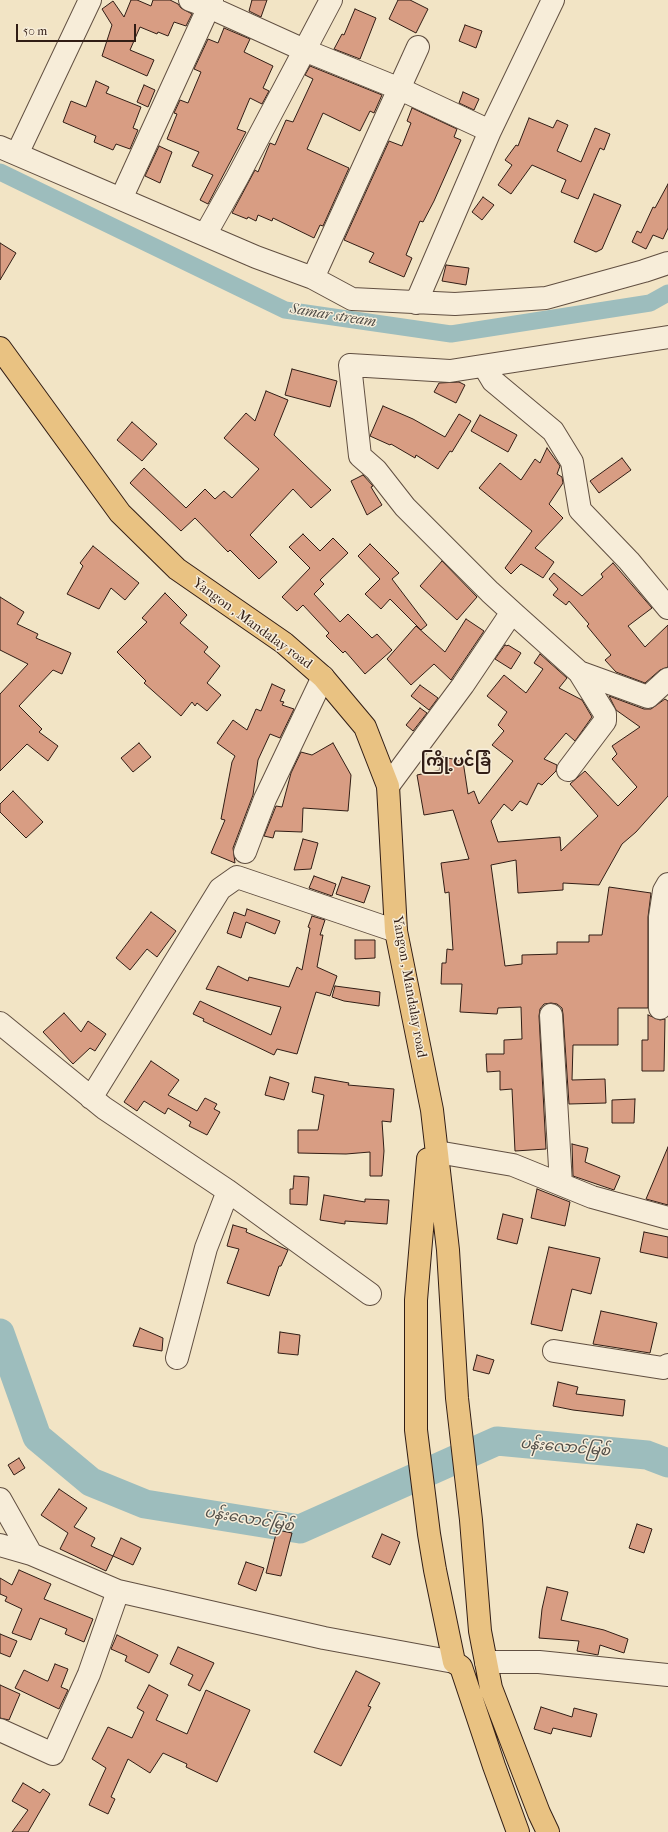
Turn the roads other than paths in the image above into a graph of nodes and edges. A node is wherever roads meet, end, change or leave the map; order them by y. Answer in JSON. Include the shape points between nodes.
{"nodes":[{"id":1,"x":90,"y":0,"type":"edge"},
{"id":2,"x":331,"y":0,"type":"edge"},
{"id":3,"x":553,"y":0,"type":"edge"},
{"id":4,"x":204,"y":2,"type":"edge"},
{"id":5,"x":418,"y":47,"type":"dead end"},
{"id":6,"x":304,"y":50,"type":"junction"},
{"id":7,"x":400,"y":89,"type":"junction"},
{"id":8,"x":490,"y":131,"type":"junction"},
{"id":9,"x":8,"y":150,"type":"edge"},
{"id":10,"x":121,"y":200,"type":"junction"},
{"id":11,"x":205,"y":235,"type":"junction"},
{"id":12,"x":668,"y":263,"type":"edge"},
{"id":13,"x":313,"y":278,"type":"junction"},
{"id":14,"x":416,"y":303,"type":"junction"},
{"id":15,"x":668,"y":337,"type":"edge"},
{"id":16,"x":0,"y":348,"type":"edge"},
{"id":17,"x":484,"y":366,"type":"junction"},
{"id":18,"x":668,"y":608,"type":"edge"},
{"id":19,"x":512,"y":612,"type":"junction"},
{"id":20,"x":579,"y":672,"type":"junction"},
{"id":21,"x":324,"y":677,"type":"junction"},
{"id":22,"x":668,"y":679,"type":"edge"},
{"id":23,"x":568,"y":770,"type":"dead end"},
{"id":24,"x":388,"y":786,"type":"junction"},
{"id":25,"x":245,"y":852,"type":"dead end"},
{"id":26,"x":668,"y":884,"type":"edge"},
{"id":27,"x":396,"y":931,"type":"junction"},
{"id":28,"x":660,"y":1008,"type":"dead end"},
{"id":29,"x":551,"y":1015,"type":"dead end"},
{"id":30,"x":0,"y":1023,"type":"edge"},
{"id":31,"x":91,"y":1098,"type":"junction"},
{"id":32,"x":432,"y":1110,"type":"junction"},
{"id":33,"x":436,"y":1152,"type":"junction"},
{"id":34,"x":561,"y":1184,"type":"junction"},
{"id":35,"x":228,"y":1192,"type":"junction"},
{"id":36,"x":668,"y":1218,"type":"edge"},
{"id":37,"x":370,"y":1294,"type":"dead end"},
{"id":38,"x":554,"y":1351,"type":"dead end"},
{"id":39,"x":177,"y":1358,"type":"dead end"},
{"id":40,"x":668,"y":1365,"type":"edge"},
{"id":41,"x":0,"y":1499,"type":"edge"},
{"id":42,"x":0,"y":1545,"type":"edge"},
{"id":43,"x":31,"y":1554,"type":"junction"},
{"id":44,"x":118,"y":1591,"type":"junction"},
{"id":45,"x":454,"y":1662,"type":"junction"},
{"id":46,"x":486,"y":1662,"type":"junction"},
{"id":47,"x":668,"y":1675,"type":"edge"},
{"id":48,"x":0,"y":1730,"type":"edge"},
{"id":49,"x":518,"y":1832,"type":"edge"},
{"id":50,"x":548,"y":1832,"type":"edge"}],
"edges":[{"from":1,"to":9,"type":"street"},
{"from":2,"to":6,"type":"street"},
{"from":3,"to":8,"type":"street"},
{"from":4,"to":6,"type":"street"},
{"from":4,"to":10,"type":"street"},
{"from":5,"to":7,"type":"street"},
{"from":6,"to":7,"type":"street"},
{"from":6,"to":11,"type":"street"},
{"from":7,"to":8,"type":"street"},
{"from":7,"to":13,"type":"street"},
{"from":8,"to":14,"type":"street"},
{"from":9,"to":10,"type":"street"},
{"from":10,"to":11,"type":"street"},
{"from":11,"to":13,"type":"street"},
{"from":12,"to":14,"type":"street","via":[[644,272],[546,298],[455,304]]},
{"from":13,"to":14,"type":"street","via":[[352,299]]},
{"from":15,"to":17,"type":"street"},
{"from":16,"to":21,"type":"highway","name":"Yangon , Mandalay road","via":[[120,513],[177,569],[284,643]]},
{"from":17,"to":18,"type":"street","via":[[493,382],[553,431],[572,462],[580,510],[629,561]]},
{"from":17,"to":19,"type":"street","via":[[450,371],[350,365],[360,456],[376,470],[405,507]]},
{"from":19,"to":20,"type":"street"},
{"from":19,"to":24,"type":"street","via":[[463,685]]},
{"from":20,"to":22,"type":"street","via":[[648,697]]},
{"from":20,"to":23,"type":"street","via":[[605,714],[605,721]]},
{"from":21,"to":24,"type":"highway","name":"Yangon , Mandalay road","via":[[365,727]]},
{"from":21,"to":25,"type":"street","via":[[265,799]]},
{"from":24,"to":27,"type":"highway","name":"Yangon , Mandalay road"},
{"from":26,"to":28,"type":"street","via":[[664,891],[660,917]]},
{"from":27,"to":31,"type":"street","via":[[237,877],[220,889]]},
{"from":27,"to":32,"type":"highway","name":"Yangon , Mandalay road"},
{"from":29,"to":34,"type":"street"},
{"from":30,"to":31,"type":"street"},
{"from":31,"to":35,"type":"street"},
{"from":32,"to":33,"type":"highway"},
{"from":32,"to":45,"type":"highway","via":[[416,1300],[416,1430],[429,1534]]},
{"from":33,"to":34,"type":"street","via":[[513,1165]]},
{"from":33,"to":46,"type":"highway","via":[[448,1250],[457,1398],[471,1516],[480,1631]]},
{"from":34,"to":36,"type":"street","via":[[592,1197]]},
{"from":35,"to":37,"type":"street"},
{"from":35,"to":39,"type":"street","via":[[206,1248]]},
{"from":38,"to":40,"type":"street","via":[[663,1368]]},
{"from":41,"to":43,"type":"street"},
{"from":42,"to":43,"type":"street"},
{"from":43,"to":44,"type":"street"},
{"from":44,"to":45,"type":"street","via":[[324,1638]]},
{"from":44,"to":48,"type":"street","via":[[89,1674],[53,1754]]},
{"from":45,"to":49,"type":"highway","via":[[461,1667]]},
{"from":46,"to":47,"type":"street","via":[[539,1662]]},
{"from":46,"to":50,"type":"highway","via":[[491,1688]]}]}
